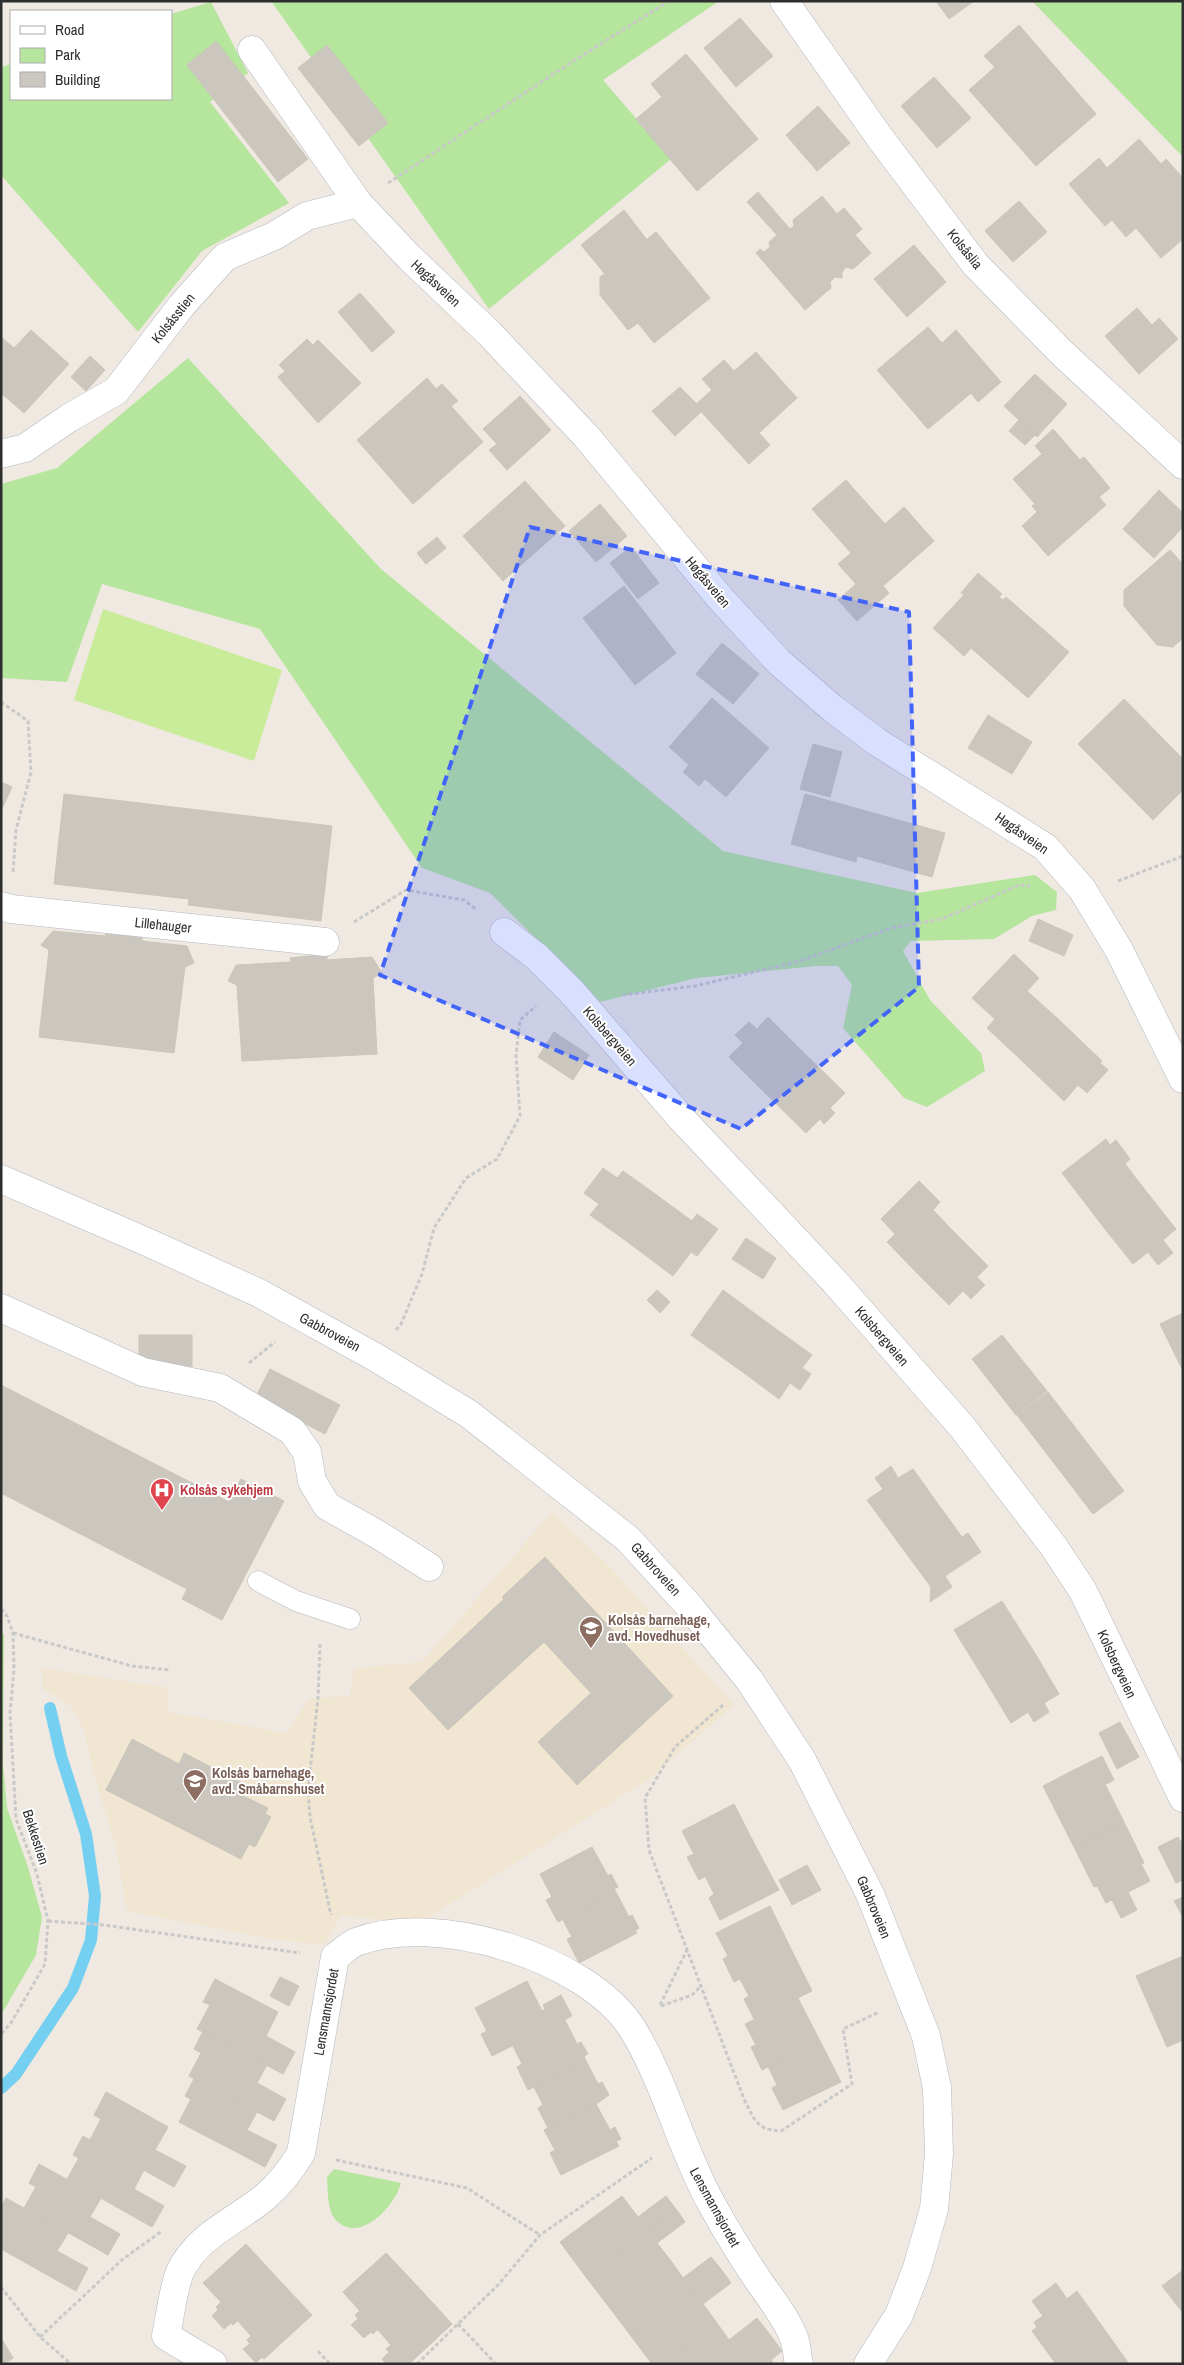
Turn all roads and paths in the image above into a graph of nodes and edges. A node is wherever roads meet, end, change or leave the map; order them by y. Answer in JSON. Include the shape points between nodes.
{"nodes":[{"id":1,"x":669,"y":1,"type":"edge"},
{"id":2,"x":784,"y":1,"type":"edge"},
{"id":3,"x":252,"y":50,"type":"dead end"},
{"id":4,"x":358,"y":203,"type":"junction"},
{"id":5,"x":1,"y":454,"type":"edge"},
{"id":6,"x":1183,"y":465,"type":"edge"},
{"id":7,"x":1,"y":702,"type":"edge"},
{"id":8,"x":1183,"y":856,"type":"edge"},
{"id":9,"x":1082,"y":889,"type":"junction"},
{"id":10,"x":6,"y":907,"type":"edge"},
{"id":11,"x":504,"y":932,"type":"joint"},
{"id":12,"x":324,"y":942,"type":"joint"},
{"id":13,"x":572,"y":992,"type":"junction"},
{"id":14,"x":1183,"y":1079,"type":"edge"},
{"id":15,"x":1,"y":1179,"type":"edge"},
{"id":16,"x":1,"y":1308,"type":"edge"},
{"id":17,"x":304,"y":1318,"type":"junction"},
{"id":18,"x":375,"y":1357,"type":"junction"},
{"id":19,"x":220,"y":1388,"type":"junction"},
{"id":20,"x":429,"y":1567,"type":"dead end"},
{"id":21,"x":258,"y":1581,"type":"dead end"},
{"id":22,"x":1,"y":1609,"type":"edge"},
{"id":23,"x":350,"y":1619,"type":"dead end"},
{"id":24,"x":12,"y":1633,"type":"junction"},
{"id":25,"x":320,"y":1642,"type":"dead end"},
{"id":26,"x":170,"y":1670,"type":"dead end"},
{"id":27,"x":750,"y":1681,"type":"junction"},
{"id":28,"x":1183,"y":1798,"type":"edge"},
{"id":29,"x":48,"y":1921,"type":"junction"},
{"id":30,"x":688,"y":1950,"type":"junction"},
{"id":31,"x":335,"y":1957,"type":"junction"},
{"id":32,"x":701,"y":1986,"type":"junction"},
{"id":33,"x":910,"y":1996,"type":"junction"},
{"id":34,"x":660,"y":2006,"type":"junction"},
{"id":35,"x":631,"y":2028,"type":"junction"},
{"id":36,"x":1,"y":2034,"type":"edge"},
{"id":37,"x":681,"y":2137,"type":"junction"},
{"id":38,"x":301,"y":2153,"type":"junction"},
{"id":39,"x":214,"y":2232,"type":"junction"},
{"id":40,"x":540,"y":2235,"type":"junction"},
{"id":41,"x":1,"y":2287,"type":"edge"},
{"id":42,"x":458,"y":2324,"type":"junction"},
{"id":43,"x":40,"y":2337,"type":"junction"},
{"id":44,"x":318,"y":2351,"type":"dead end"},
{"id":45,"x":71,"y":2364,"type":"edge"},
{"id":46,"x":213,"y":2364,"type":"edge"},
{"id":47,"x":330,"y":2364,"type":"edge"},
{"id":48,"x":417,"y":2364,"type":"edge"},
{"id":49,"x":496,"y":2364,"type":"edge"},
{"id":50,"x":799,"y":2364,"type":"edge"},
{"id":51,"x":868,"y":2364,"type":"edge"}],
"edges":[{"from":1,"to":4,"type":"path"},
{"from":2,"to":6,"type":"street","name":"Kolsåslia","via":[[880,138],[975,264],[1062,353]]},
{"from":3,"to":4,"type":"street","name":"Høgåsveien"},
{"from":4,"to":5,"type":"street","name":"Kolsåsstien","via":[[307,216],[274,236],[225,257],[182,305],[116,391],[25,448]]},
{"from":4,"to":9,"type":"street","name":"Høgåsveien","via":[[490,334],[586,436],[721,599],[779,662],[877,742],[1045,847]]},
{"from":7,"to":10,"type":"path","via":[[28,721],[31,772],[16,830]]},
{"from":8,"to":9,"type":"path","via":[[1107,886]]},
{"from":9,"to":13,"type":"path","via":[[1020,885],[942,919],[890,928],[800,961],[695,986],[620,996]]},
{"from":9,"to":14,"type":"street","name":"Høgåsveien","via":[[1119,950]]},
{"from":10,"to":12,"type":"street","name":"Lillehauger"},
{"from":11,"to":12,"type":"path","via":[[464,900],[406,890]]},
{"from":11,"to":13,"type":"street","name":"Kolsbergveien","via":[[537,957]]},
{"from":13,"to":18,"type":"path","via":[[539,1002],[520,1020],[516,1055],[520,1116],[497,1159],[466,1178],[434,1228],[422,1274],[401,1324]]},
{"from":13,"to":28,"type":"street","name":"Kolsbergveien","via":[[681,1118],[835,1282],[963,1428],[1054,1548],[1083,1591]]},
{"from":15,"to":17,"type":"street","name":"Gabbroveien","via":[[147,1242]]},
{"from":16,"to":19,"type":"street","via":[[143,1372]]},
{"from":17,"to":18,"type":"street","name":"Gabbroveien"},
{"from":17,"to":19,"type":"path"},
{"from":18,"to":27,"type":"street","name":"Gabbroveien","via":[[469,1414],[628,1538]]},
{"from":19,"to":20,"type":"street","via":[[292,1431],[307,1452],[312,1481],[327,1506]]},
{"from":21,"to":23,"type":"lane","via":[[296,1601]]},
{"from":22,"to":24,"type":"path","via":[[7,1616]]},
{"from":24,"to":26,"type":"path","via":[[132,1666]]},
{"from":24,"to":29,"type":"path","name":"Bekkestien","via":[[11,1764],[16,1819],[37,1874]]},
{"from":25,"to":31,"type":"path","via":[[318,1698],[308,1791],[310,1817],[334,1927]]},
{"from":27,"to":30,"type":"path","via":[[675,1747],[645,1798],[649,1850]]},
{"from":27,"to":33,"type":"street","name":"Gabbroveien","via":[[802,1760],[870,1894]]},
{"from":29,"to":31,"type":"path","via":[[104,1925]]},
{"from":29,"to":36,"type":"path","name":"Bekkestien","via":[[45,1964]]},
{"from":30,"to":32,"type":"path"},
{"from":30,"to":34,"type":"path"},
{"from":31,"to":35,"type":"street","name":"Lensmannsjordet","via":[[354,1942],[387,1933],[426,1931],[472,1937],[538,1959],[575,1978],[604,1996]]},
{"from":31,"to":38,"type":"street","name":"Lensmannsjordet"},
{"from":32,"to":33,"type":"path","via":[[755,2121],[767,2130],[781,2131],[852,2084],[843,2029]]},
{"from":32,"to":34,"type":"path","via":[[692,1995]]},
{"from":33,"to":51,"type":"street","name":"Gabbroveien","via":[[926,2036],[937,2088],[940,2154],[934,2209],[899,2315]]},
{"from":34,"to":35,"type":"path"},
{"from":35,"to":37,"type":"street","name":"Lensmannsjordet","via":[[663,2091]]},
{"from":37,"to":40,"type":"path"},
{"from":37,"to":50,"type":"street","name":"Lensmannsjordet","via":[[695,2175],[795,2338]]},
{"from":38,"to":39,"type":"street","name":"Lensmannsjordet","via":[[289,2174],[264,2198]]},
{"from":38,"to":40,"type":"path","via":[[467,2188]]},
{"from":39,"to":43,"type":"path","via":[[186,2222],[157,2233],[123,2259]]},
{"from":39,"to":46,"type":"street","name":"Lensmannsjordet","via":[[195,2250],[180,2272],[166,2336]]},
{"from":40,"to":42,"type":"path","via":[[499,2284]]},
{"from":41,"to":43,"type":"path"},
{"from":42,"to":48,"type":"path"},
{"from":42,"to":49,"type":"path"},
{"from":43,"to":45,"type":"path"},
{"from":44,"to":47,"type":"path"}]}
